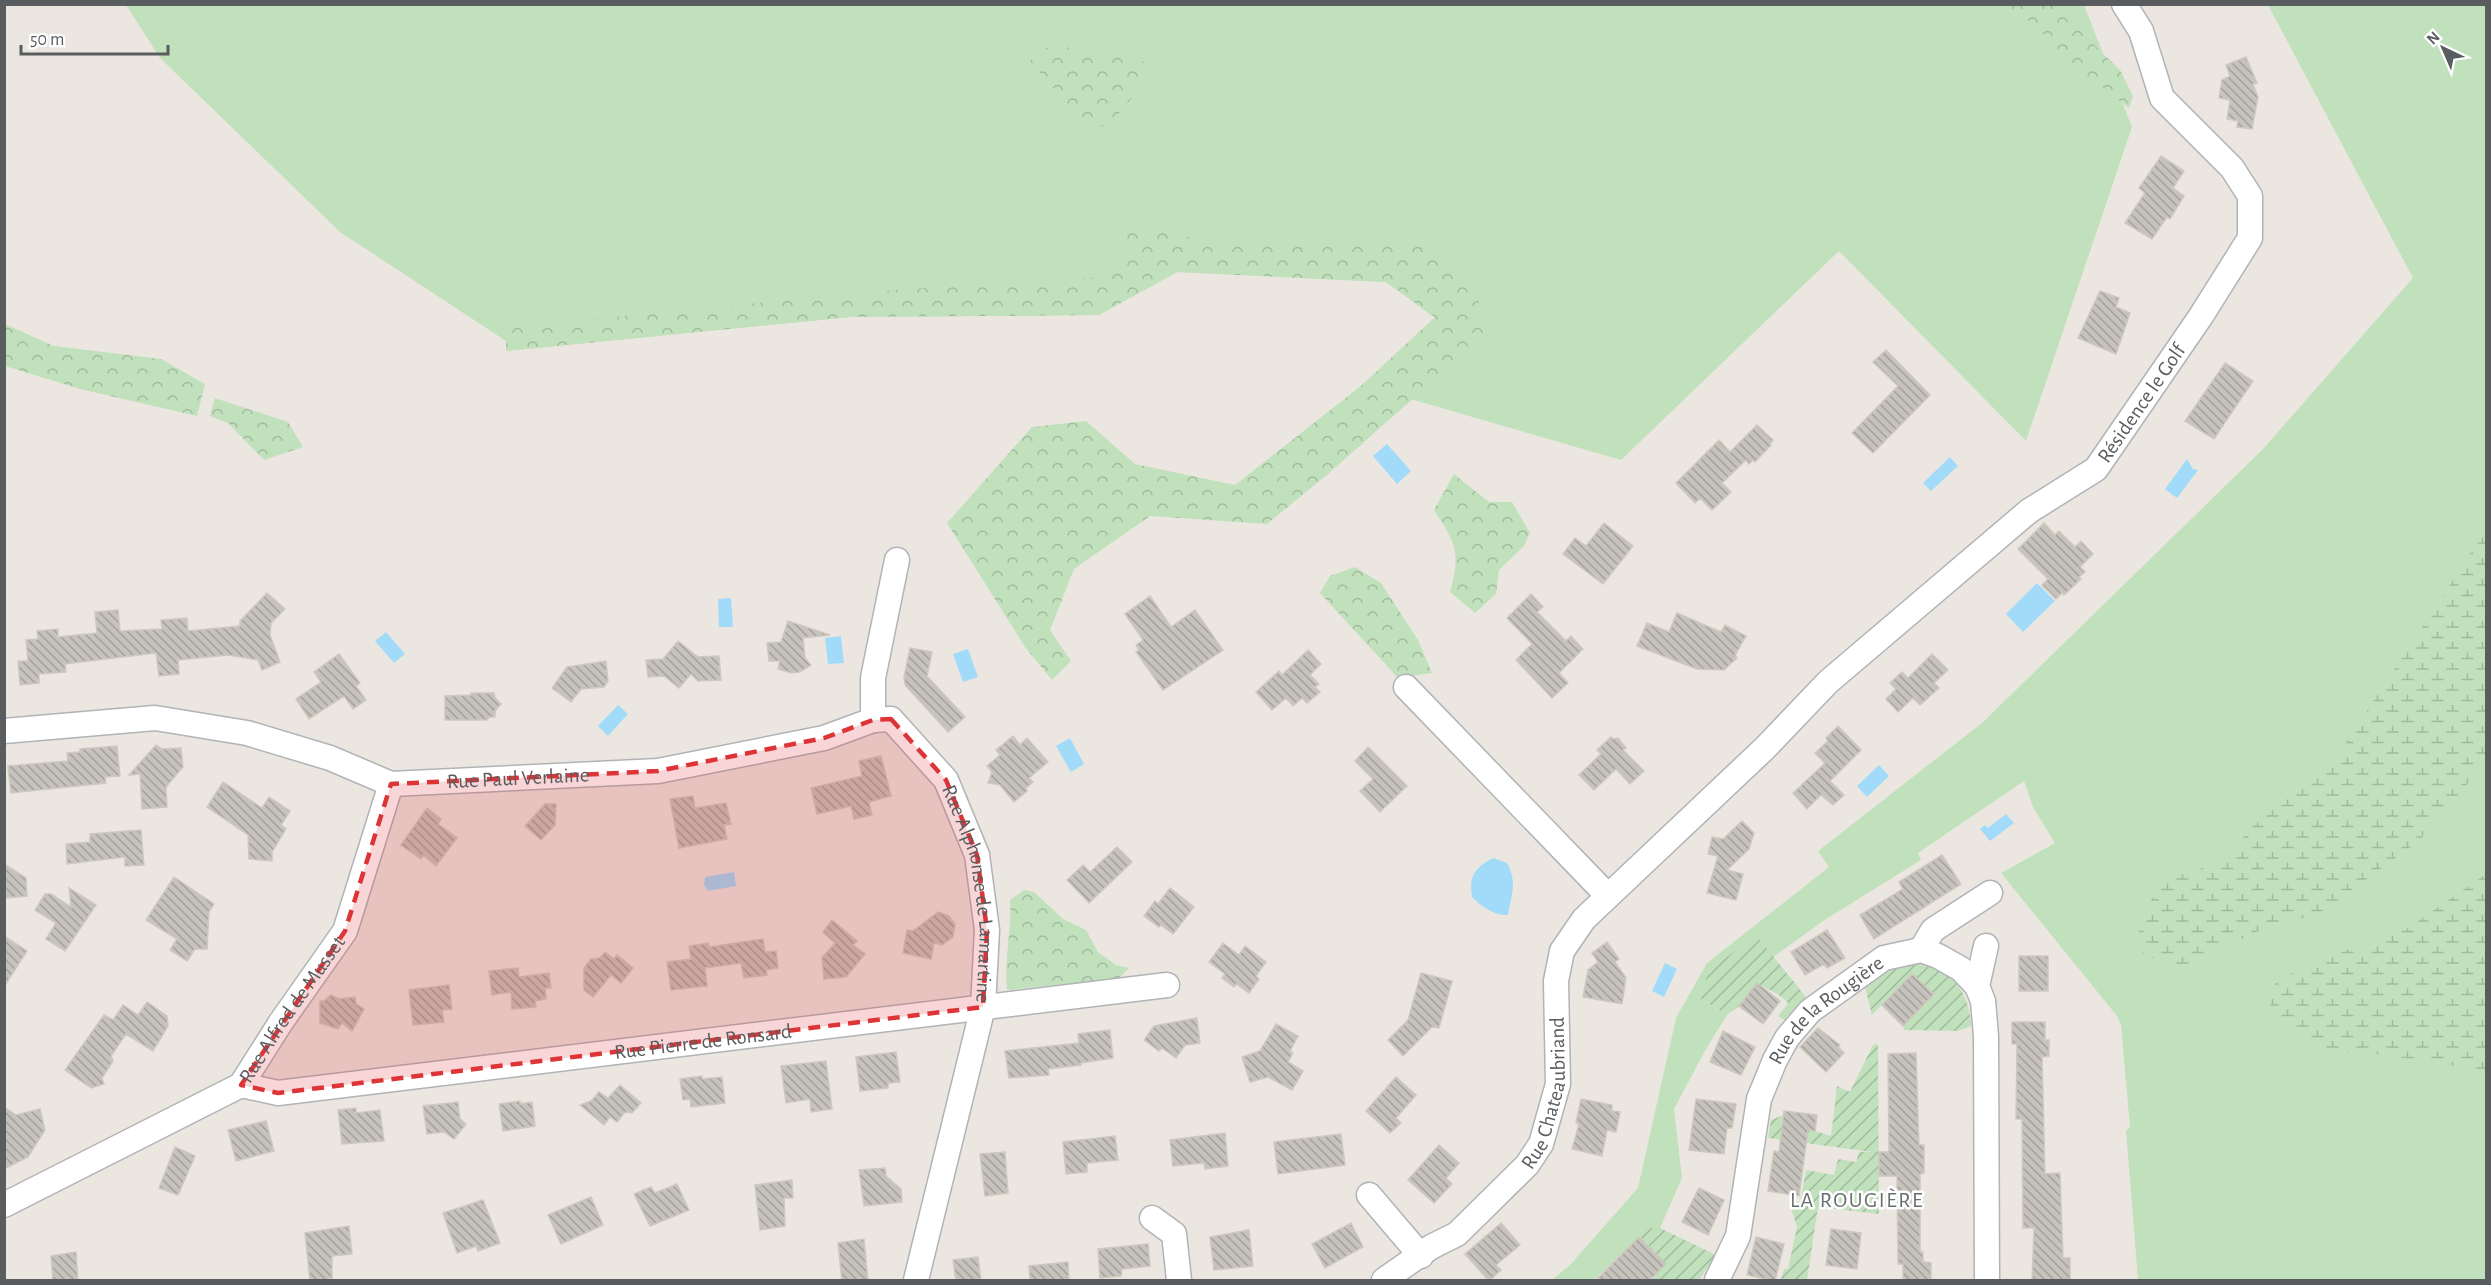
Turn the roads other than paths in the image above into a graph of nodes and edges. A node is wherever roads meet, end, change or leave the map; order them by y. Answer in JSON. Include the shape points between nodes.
{"nodes":[{"id":1,"x":2124,"y":4,"type":"edge"},
{"id":2,"x":897,"y":560,"type":"dead end"},
{"id":3,"x":1406,"y":687,"type":"dead end"},
{"id":4,"x":873,"y":720,"type":"junction"},
{"id":5,"x":4,"y":731,"type":"edge"},
{"id":6,"x":1741,"y":769,"type":"joint"},
{"id":7,"x":391,"y":784,"type":"junction"},
{"id":8,"x":1990,"y":893,"type":"dead end"},
{"id":9,"x":1608,"y":896,"type":"junction"},
{"id":10,"x":1986,"y":946,"type":"dead end"},
{"id":11,"x":1921,"y":950,"type":"junction"},
{"id":12,"x":1167,"y":986,"type":"dead end"},
{"id":13,"x":1977,"y":986,"type":"junction"},
{"id":14,"x":983,"y":1007,"type":"junction"},
{"id":15,"x":241,"y":1084,"type":"junction"},
{"id":16,"x":1369,"y":1195,"type":"dead end"},
{"id":17,"x":4,"y":1205,"type":"edge"},
{"id":18,"x":1152,"y":1218,"type":"dead end"},
{"id":19,"x":1421,"y":1256,"type":"junction"},
{"id":20,"x":916,"y":1281,"type":"edge"},
{"id":21,"x":1179,"y":1281,"type":"edge"},
{"id":22,"x":1384,"y":1281,"type":"edge"},
{"id":23,"x":1717,"y":1281,"type":"edge"},
{"id":24,"x":1987,"y":1281,"type":"edge"}],
"edges":[{"from":1,"to":6,"type":"street","name":"Résidence le Golf","via":[[2141,31],[2162,98],[2232,168],[2250,196],[2250,238],[2096,469],[2029,511],[1960,567],[1828,682]]},
{"from":2,"to":4,"type":"street","via":[[873,678]]},
{"from":3,"to":9,"type":"street"},
{"from":4,"to":7,"type":"street","name":"Rue Paul Verlaine","via":[[824,738],[658,771]]},
{"from":4,"to":14,"type":"street","name":"Rue Alphonse de Lamartine","via":[[891,719],[946,780],[977,855],[987,930]]},
{"from":5,"to":7,"type":"street","name":"Rue Paul Verlaine","via":[[155,718],[247,733],[330,758]]},
{"from":6,"to":9,"type":"street","name":"Rue Chateaubriand"},
{"from":7,"to":15,"type":"street","name":"Rue Alfred de Musset","via":[[345,931]]},
{"from":8,"to":11,"type":"street","via":[[1933,930]]},
{"from":9,"to":19,"type":"street","name":"Rue Chateaubriand","via":[[1584,919],[1562,951],[1556,986],[1557,1084],[1541,1144],[1527,1165],[1457,1234]]},
{"from":10,"to":13,"type":"street"},
{"from":11,"to":13,"type":"street","via":[[1961,969]]},
{"from":11,"to":23,"type":"street","name":"Rue de la Rougière","via":[[1884,958],[1810,1011],[1787,1038],[1759,1099],[1738,1236]]},
{"from":12,"to":14,"type":"street","name":"Rue Pierre de Ronsard"},
{"from":13,"to":24,"type":"street","via":[[1983,1001],[1986,1036]]},
{"from":14,"to":15,"type":"street","name":"Rue Pierre de Ronsard","via":[[278,1093]]},
{"from":14,"to":20,"type":"street","name":"Rue Alphonse de Lamartine"},
{"from":15,"to":17,"type":"street","name":"Rue Alfred de Musset"},
{"from":16,"to":19,"type":"street"},
{"from":18,"to":21,"type":"street","via":[[1174,1234]]},
{"from":19,"to":22,"type":"street","name":"Rue Chateaubriand"}]}
